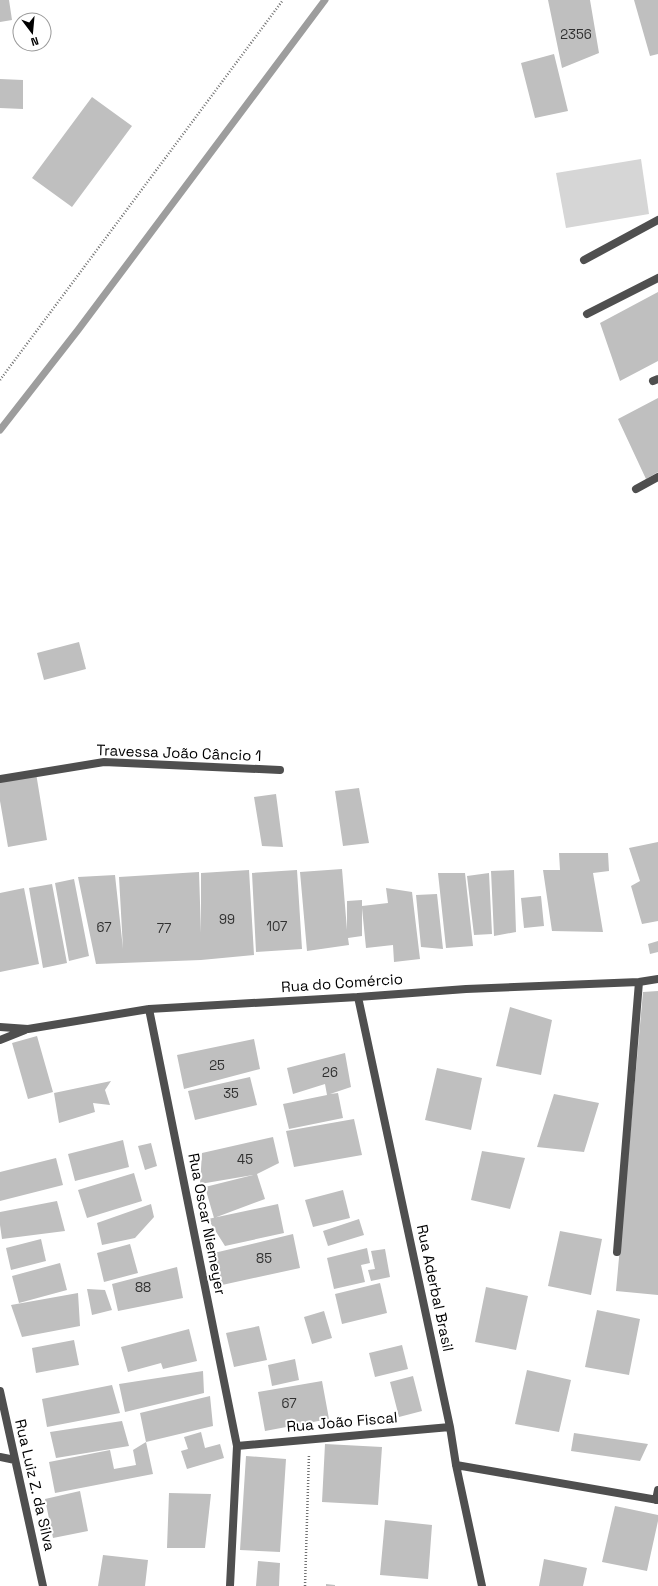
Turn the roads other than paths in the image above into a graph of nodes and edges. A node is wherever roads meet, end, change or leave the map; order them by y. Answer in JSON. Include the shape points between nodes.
{"nodes":[{"id":1,"x":658,"y":220,"type":"edge"},
{"id":2,"x":584,"y":260,"type":"dead end"},
{"id":3,"x":658,"y":278,"type":"edge"},
{"id":4,"x":587,"y":314,"type":"dead end"},
{"id":5,"x":658,"y":478,"type":"edge"},
{"id":6,"x":636,"y":489,"type":"dead end"},
{"id":7,"x":280,"y":770,"type":"dead end"},
{"id":8,"x":0,"y":779,"type":"edge"},
{"id":9,"x":658,"y":979,"type":"edge"},
{"id":10,"x":639,"y":982,"type":"junction"},
{"id":11,"x":358,"y":997,"type":"junction"},
{"id":12,"x":149,"y":1008,"type":"junction"},
{"id":13,"x":0,"y":1027,"type":"edge"},
{"id":14,"x":28,"y":1028,"type":"junction"},
{"id":15,"x":0,"y":1040,"type":"edge"},
{"id":16,"x":617,"y":1252,"type":"dead end"},
{"id":17,"x":0,"y":1391,"type":"edge"},
{"id":18,"x":450,"y":1427,"type":"junction"},
{"id":19,"x":237,"y":1446,"type":"junction"},
{"id":20,"x":0,"y":1457,"type":"edge"},
{"id":21,"x":15,"y":1460,"type":"junction"},
{"id":22,"x":456,"y":1465,"type":"junction"},
{"id":23,"x":658,"y":1490,"type":"edge"},
{"id":24,"x":657,"y":1500,"type":"edge"},
{"id":25,"x":43,"y":1586,"type":"edge"},
{"id":26,"x":230,"y":1586,"type":"edge"},
{"id":27,"x":482,"y":1586,"type":"edge"}],
"edges":[{"from":1,"to":2,"type":"street"},
{"from":3,"to":4,"type":"street"},
{"from":5,"to":6,"type":"street"},
{"from":7,"to":8,"type":"street","name":"Travessa João Câncio 1","via":[[104,762]]},
{"from":9,"to":10,"type":"street","name":"Rua do Comércio"},
{"from":10,"to":11,"type":"street","name":"Rua do Comércio","via":[[466,989]]},
{"from":10,"to":16,"type":"street"},
{"from":11,"to":12,"type":"street","name":"Rua do Comércio"},
{"from":11,"to":18,"type":"street","name":"Rua Aderbal Brasil"},
{"from":12,"to":14,"type":"street","name":"Rua do Comércio"},
{"from":12,"to":19,"type":"street","name":"Rua Oscar Niemeyer"},
{"from":13,"to":14,"type":"street","name":"Rua do Comércio"},
{"from":14,"to":15,"type":"street","name":"Rua do Comércio"},
{"from":17,"to":21,"type":"street","name":"Rua Luiz Z. da Silva"},
{"from":18,"to":19,"type":"street","name":"Rua João Fiscal"},
{"from":18,"to":22,"type":"street","name":"Rua Aderbal Brasil"},
{"from":19,"to":26,"type":"street","name":"Rua Oscar Niemeyer"},
{"from":20,"to":21,"type":"street"},
{"from":21,"to":25,"type":"street","name":"Rua Luiz Z. da Silva"},
{"from":22,"to":24,"type":"street"},
{"from":22,"to":27,"type":"street","name":"Rua Aderbal Brasil"},
{"from":23,"to":24,"type":"street"}]}
